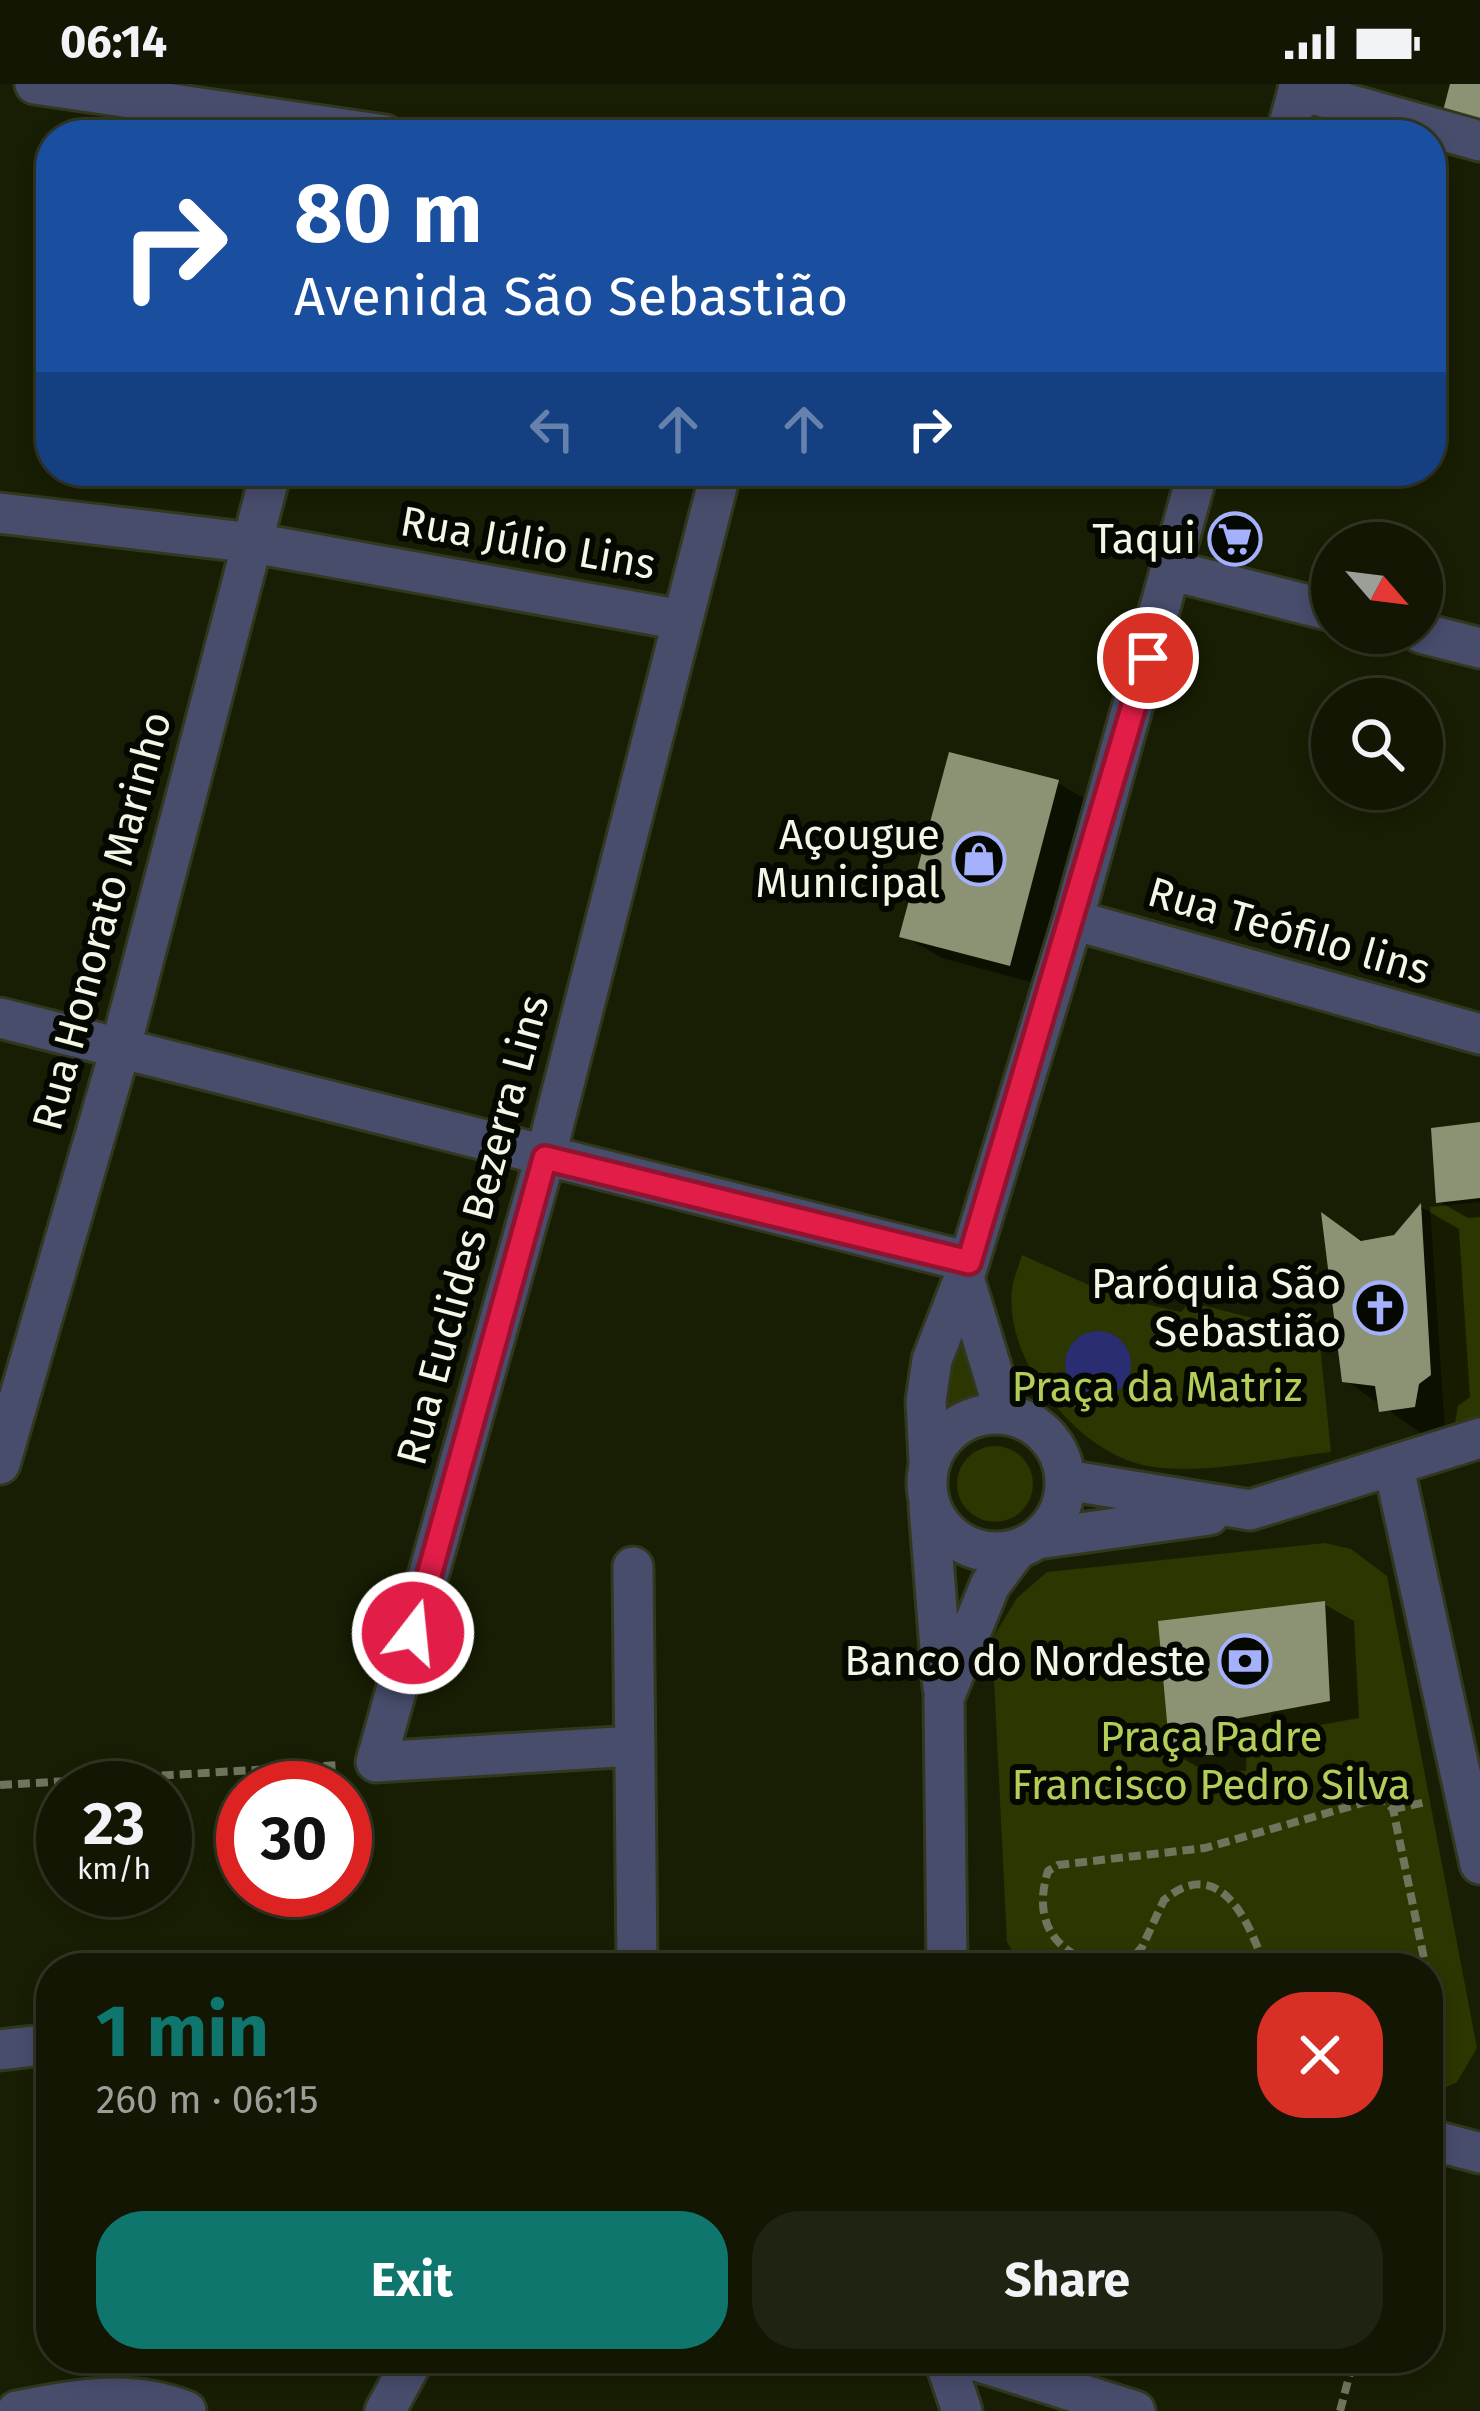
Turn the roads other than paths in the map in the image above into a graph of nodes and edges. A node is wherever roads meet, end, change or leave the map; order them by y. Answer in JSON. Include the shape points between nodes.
{"nodes":[{"id":1,"x":35,"y":84,"type":"edge"},
{"id":2,"x":1299,"y":87,"type":"edge"},
{"id":3,"x":273,"y":120,"type":"edge"},
{"id":4,"x":1290,"y":120,"type":"edge"},
{"id":5,"x":1410,"y":120,"type":"edge"},
{"id":6,"x":1446,"y":131,"type":"edge"},
{"id":7,"x":1480,"y":141,"type":"edge"},
{"id":8,"x":267,"y":486,"type":"edge"},
{"id":9,"x":717,"y":486,"type":"edge"},
{"id":10,"x":1194,"y":486,"type":"edge"},
{"id":11,"x":0,"y":513,"type":"edge"},
{"id":12,"x":253,"y":543,"type":"junction"},
{"id":13,"x":1173,"y":571,"type":"junction"},
{"id":14,"x":1311,"y":606,"type":"edge"},
{"id":15,"x":682,"y":620,"type":"junction"},
{"id":16,"x":1443,"y":639,"type":"edge"},
{"id":17,"x":1480,"y":648,"type":"edge"},
{"id":18,"x":1073,"y":920,"type":"junction"},
{"id":19,"x":0,"y":1018,"type":"edge"},
{"id":20,"x":1480,"y":1034,"type":"edge"},
{"id":21,"x":120,"y":1050,"type":"junction"},
{"id":22,"x":545,"y":1158,"type":"junction"},
{"id":23,"x":966,"y":1270,"type":"junction"},
{"id":24,"x":1005,"y":1413,"type":"junction"},
{"id":25,"x":1480,"y":1438,"type":"edge"},
{"id":26,"x":929,"y":1461,"type":"junction"},
{"id":27,"x":0,"y":1464,"type":"edge"},
{"id":28,"x":1394,"y":1468,"type":"junction"},
{"id":29,"x":1066,"y":1480,"type":"junction"},
{"id":30,"x":929,"y":1504,"type":"junction"},
{"id":31,"x":1250,"y":1510,"type":"junction"},
{"id":32,"x":1027,"y":1544,"type":"junction"},
{"id":33,"x":633,"y":1567,"type":"dead end"},
{"id":34,"x":944,"y":1698,"type":"junction"},
{"id":35,"x":634,"y":1746,"type":"junction"},
{"id":36,"x":1480,"y":1864,"type":"edge"},
{"id":37,"x":637,"y":1953,"type":"edge"},
{"id":38,"x":947,"y":1953,"type":"edge"},
{"id":39,"x":36,"y":2046,"type":"edge"},
{"id":40,"x":0,"y":2050,"type":"edge"},
{"id":41,"x":1443,"y":2143,"type":"edge"},
{"id":42,"x":1480,"y":2153,"type":"edge"},
{"id":43,"x":406,"y":2373,"type":"edge"},
{"id":44,"x":949,"y":2373,"type":"edge"},
{"id":45,"x":1015,"y":2373,"type":"edge"},
{"id":46,"x":17,"y":2411,"type":"edge"},
{"id":47,"x":186,"y":2411,"type":"edge"},
{"id":48,"x":386,"y":2411,"type":"edge"},
{"id":49,"x":962,"y":2411,"type":"edge"},
{"id":50,"x":1135,"y":2411,"type":"edge"}],
"edges":[{"from":1,"to":3,"type":"street"},
{"from":2,"to":4,"type":"street"},
{"from":2,"to":5,"type":"street"},
{"from":6,"to":7,"type":"street"},
{"from":8,"to":12,"type":"street","name":"Rua Honorato Marinho"},
{"from":9,"to":15,"type":"street","name":"Rua Euclides Bezerra Lins"},
{"from":10,"to":13,"type":"street"},
{"from":11,"to":12,"type":"street","name":"Rua Júlio Lins"},
{"from":12,"to":15,"type":"street","name":"Rua Júlio Lins"},
{"from":12,"to":21,"type":"street","name":"Rua Honorato Marinho"},
{"from":13,"to":14,"type":"street"},
{"from":13,"to":18,"type":"street"},
{"from":15,"to":22,"type":"street","name":"Rua Euclides Bezerra Lins"},
{"from":16,"to":17,"type":"street"},
{"from":18,"to":20,"type":"street","name":"Rua Teófilo lins"},
{"from":18,"to":23,"type":"street"},
{"from":19,"to":21,"type":"street"},
{"from":21,"to":22,"type":"street"},
{"from":21,"to":27,"type":"street","name":"Rua Honorato Marinho"},
{"from":22,"to":23,"type":"street"},
{"from":22,"to":35,"type":"street","name":"Rua Euclides Bezerra Lins","via":[[376,1762]]},
{"from":23,"to":24,"type":"street"},
{"from":23,"to":26,"type":"street","via":[[932,1360]]},
{"from":24,"to":26,"type":"street","via":[[959,1423]]},
{"from":24,"to":29,"type":"street","via":[[1047,1436]]},
{"from":25,"to":28,"type":"street"},
{"from":26,"to":30,"type":"street"},
{"from":28,"to":31,"type":"street"},
{"from":28,"to":36,"type":"street"},
{"from":29,"to":31,"type":"street"},
{"from":29,"to":32,"type":"street","via":[[1063,1502]]},
{"from":30,"to":32,"type":"street","via":[[939,1524],[974,1550]]},
{"from":30,"to":34,"type":"street"},
{"from":31,"to":32,"type":"street"},
{"from":32,"to":34,"type":"street","via":[[990,1585]]},
{"from":33,"to":35,"type":"street"},
{"from":34,"to":38,"type":"street"},
{"from":35,"to":37,"type":"street"},
{"from":39,"to":40,"type":"street"},
{"from":41,"to":42,"type":"street"},
{"from":43,"to":48,"type":"street"},
{"from":44,"to":49,"type":"street"},
{"from":45,"to":50,"type":"street"},
{"from":46,"to":47,"type":"street","via":[[110,2397]]}]}
